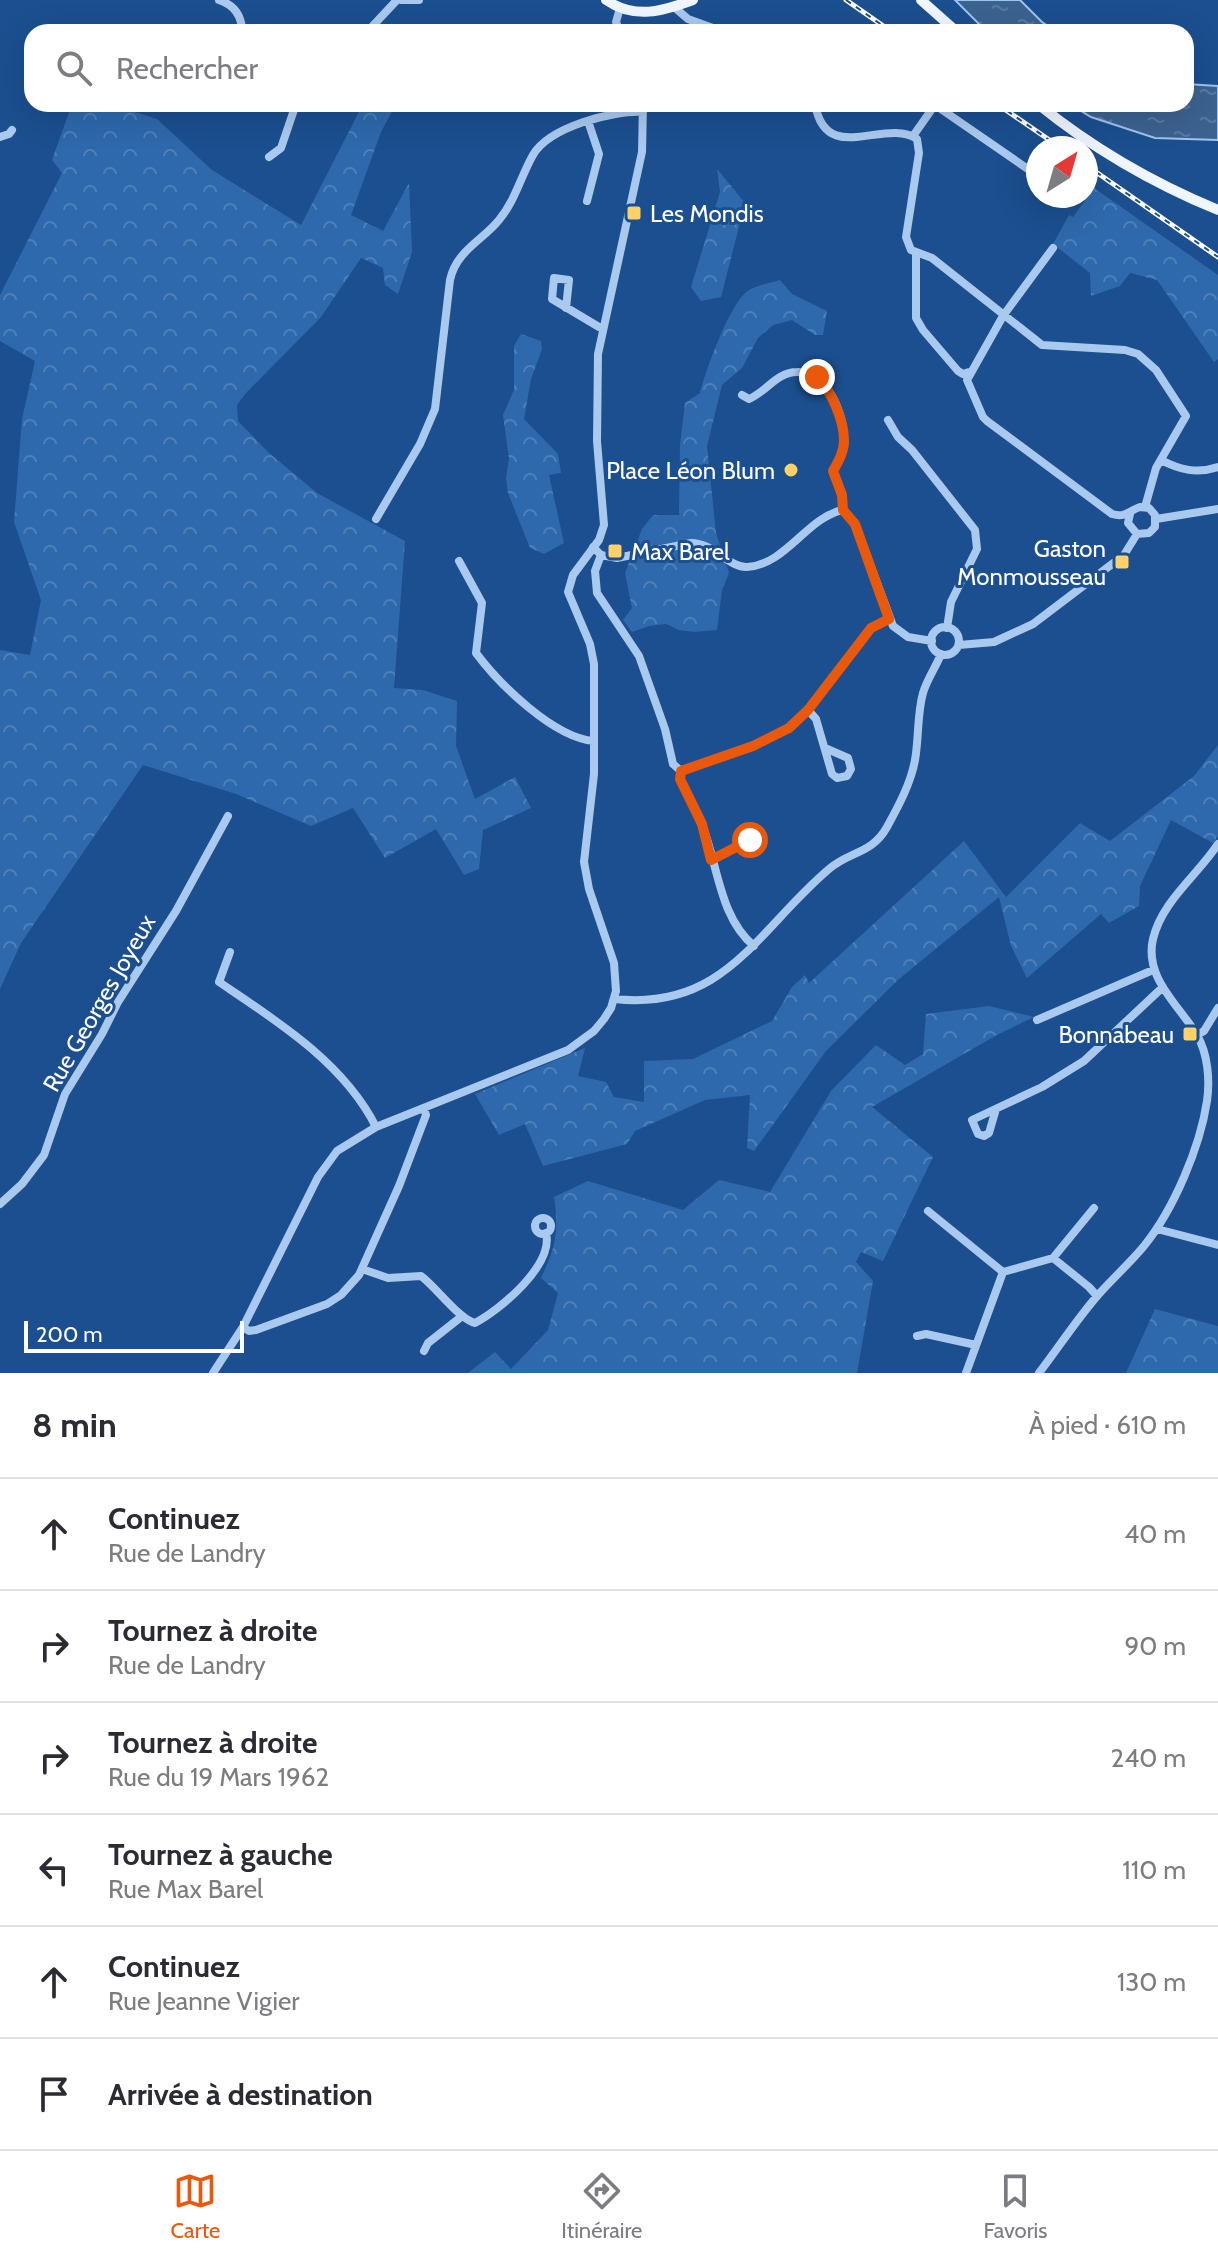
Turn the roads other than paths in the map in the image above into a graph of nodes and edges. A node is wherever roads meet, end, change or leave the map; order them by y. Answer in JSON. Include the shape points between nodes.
{"nodes":[{"id":1,"x":219,"y":0,"type":"edge"},
{"id":2,"x":399,"y":0,"type":"edge"},
{"id":3,"x":419,"y":0,"type":"edge"},
{"id":4,"x":606,"y":0,"type":"edge"},
{"id":5,"x":921,"y":0,"type":"edge"},
{"id":6,"x":691,"y":1,"type":"edge"},
{"id":7,"x":674,"y":7,"type":"junction"},
{"id":8,"x":620,"y":8,"type":"junction"},
{"id":9,"x":240,"y":24,"type":"edge"},
{"id":10,"x":375,"y":24,"type":"edge"},
{"id":11,"x":617,"y":24,"type":"edge"},
{"id":12,"x":701,"y":24,"type":"edge"},
{"id":13,"x":702,"y":24,"type":"edge"},
{"id":14,"x":948,"y":24,"type":"edge"},
{"id":15,"x":293,"y":112,"type":"edge"},
{"id":16,"x":623,"y":112,"type":"edge"},
{"id":17,"x":643,"y":112,"type":"edge"},
{"id":18,"x":817,"y":112,"type":"edge"},
{"id":19,"x":930,"y":112,"type":"edge"},
{"id":20,"x":945,"y":112,"type":"edge"},
{"id":21,"x":1050,"y":112,"type":"edge"},
{"id":22,"x":588,"y":121,"type":"junction"},
{"id":23,"x":12,"y":130,"type":"dead end"},
{"id":24,"x":913,"y":136,"type":"junction"},
{"id":25,"x":0,"y":137,"type":"edge"},
{"id":26,"x":269,"y":157,"type":"dead end"},
{"id":27,"x":1026,"y":168,"type":"edge"},
{"id":28,"x":587,"y":201,"type":"dead end"},
{"id":29,"x":1218,"y":210,"type":"edge"},
{"id":30,"x":1053,"y":248,"type":"dead end"},
{"id":31,"x":916,"y":252,"type":"junction"},
{"id":32,"x":566,"y":308,"type":"dead end"},
{"id":33,"x":1003,"y":316,"type":"junction"},
{"id":34,"x":603,"y":328,"type":"junction"},
{"id":35,"x":969,"y":372,"type":"junction"},
{"id":36,"x":742,"y":395,"type":"dead end"},
{"id":37,"x":888,"y":420,"type":"dead end"},
{"id":38,"x":1161,"y":460,"type":"junction"},
{"id":39,"x":1218,"y":467,"type":"edge"},
{"id":40,"x":1145,"y":507,"type":"junction"},
{"id":41,"x":1218,"y":509,"type":"edge"},
{"id":42,"x":843,"y":510,"type":"junction"},
{"id":43,"x":1130,"y":514,"type":"junction"},
{"id":44,"x":376,"y":519,"type":"dead end"},
{"id":45,"x":1156,"y":519,"type":"junction"},
{"id":46,"x":1137,"y":534,"type":"junction"},
{"id":47,"x":593,"y":547,"type":"junction"},
{"id":48,"x":601,"y":555,"type":"junction"},
{"id":49,"x":459,"y":561,"type":"dead end"},
{"id":50,"x":889,"y":619,"type":"junction"},
{"id":51,"x":879,"y":623,"type":"junction"},
{"id":52,"x":947,"y":628,"type":"junction"},
{"id":53,"x":863,"y":629,"type":"dead end"},
{"id":54,"x":932,"y":641,"type":"junction"},
{"id":55,"x":959,"y":645,"type":"junction"},
{"id":56,"x":941,"y":654,"type":"junction"},
{"id":57,"x":808,"y":710,"type":"junction"},
{"id":58,"x":594,"y":741,"type":"junction"},
{"id":59,"x":825,"y":748,"type":"dead end"},
{"id":60,"x":681,"y":771,"type":"junction"},
{"id":61,"x":228,"y":816,"type":"dead end"},
{"id":62,"x":758,"y":836,"type":"dead end"},
{"id":63,"x":1218,"y":844,"type":"edge"},
{"id":64,"x":711,"y":860,"type":"junction"},
{"id":65,"x":754,"y":946,"type":"junction"},
{"id":66,"x":230,"y":952,"type":"dead end"},
{"id":67,"x":1153,"y":970,"type":"junction"},
{"id":68,"x":1163,"y":987,"type":"junction"},
{"id":69,"x":615,"y":999,"type":"junction"},
{"id":70,"x":1218,"y":1008,"type":"edge"},
{"id":71,"x":1037,"y":1020,"type":"dead end"},
{"id":72,"x":1197,"y":1035,"type":"junction"},
{"id":73,"x":424,"y":1108,"type":"junction"},
{"id":74,"x":996,"y":1109,"type":"dead end"},
{"id":75,"x":376,"y":1127,"type":"junction"},
{"id":76,"x":0,"y":1204,"type":"edge"},
{"id":77,"x":1094,"y":1208,"type":"dead end"},
{"id":78,"x":928,"y":1211,"type":"dead end"},
{"id":79,"x":1157,"y":1229,"type":"junction"},
{"id":80,"x":546,"y":1233,"type":"dead end"},
{"id":81,"x":1218,"y":1245,"type":"edge"},
{"id":82,"x":1053,"y":1258,"type":"junction"},
{"id":83,"x":362,"y":1269,"type":"junction"},
{"id":84,"x":1003,"y":1272,"type":"junction"},
{"id":85,"x":1097,"y":1296,"type":"junction"},
{"id":86,"x":461,"y":1317,"type":"junction"},
{"id":87,"x":243,"y":1327,"type":"junction"},
{"id":88,"x":917,"y":1336,"type":"dead end"},
{"id":89,"x":976,"y":1345,"type":"junction"},
{"id":90,"x":424,"y":1351,"type":"dead end"},
{"id":91,"x":213,"y":1373,"type":"edge"},
{"id":92,"x":966,"y":1373,"type":"edge"},
{"id":93,"x":1039,"y":1373,"type":"edge"}],
"edges":[{"from":1,"to":9,"type":"street","via":[[232,6]]},
{"from":2,"to":3,"type":"street"},
{"from":2,"to":10,"type":"street"},
{"from":4,"to":8,"type":"main road"},
{"from":5,"to":14,"type":"main road"},
{"from":6,"to":7,"type":"main road"},
{"from":6,"to":13,"type":"street","via":[[692,15]]},
{"from":7,"to":8,"type":"main road","via":[[646,14]]},
{"from":7,"to":12,"type":"street"},
{"from":8,"to":11,"type":"street"},
{"from":15,"to":26,"type":"street","via":[[281,148]]},
{"from":16,"to":22,"type":"street"},
{"from":17,"to":34,"type":"street","via":[[642,152]]},
{"from":18,"to":24,"type":"street","via":[[834,135]]},
{"from":19,"to":24,"type":"street"},
{"from":20,"to":27,"type":"street"},
{"from":21,"to":29,"type":"main road","via":[[1140,171]]},
{"from":22,"to":28,"type":"street","via":[[599,154]]},
{"from":22,"to":44,"type":"street","via":[[544,141],[505,212],[456,261],[435,409]]},
{"from":23,"to":25,"type":"street"},
{"from":24,"to":31,"type":"street","via":[[919,153],[906,237]]},
{"from":30,"to":33,"type":"street"},
{"from":31,"to":33,"type":"street","via":[[932,258]]},
{"from":31,"to":35,"type":"street","via":[[916,318],[958,371]]},
{"from":32,"to":34,"type":"street"},
{"from":33,"to":35,"type":"street"},
{"from":33,"to":38,"type":"street","via":[[1042,345],[1125,350],[1150,363],[1186,416]]},
{"from":34,"to":47,"type":"street","via":[[597,441],[605,517]]},
{"from":35,"to":43,"type":"street","via":[[968,385],[987,421],[1112,514]]},
{"from":36,"to":42,"type":"street","via":[[754,398],[794,371],[822,381],[844,440],[833,471]]},
{"from":37,"to":52,"type":"street","via":[[975,530],[977,549],[951,602]]},
{"from":38,"to":39,"type":"street","via":[[1183,470]]},
{"from":38,"to":40,"type":"street"},
{"from":40,"to":43,"type":"street"},
{"from":40,"to":45,"type":"street"},
{"from":41,"to":45,"type":"street"},
{"from":42,"to":48,"type":"street","via":[[770,560],[752,566],[740,566],[691,543],[617,558]]},
{"from":42,"to":50,"type":"street","via":[[855,524]]},
{"from":43,"to":46,"type":"street","via":[[1128,523]]},
{"from":45,"to":46,"type":"street","via":[[1149,533]]},
{"from":46,"to":55,"type":"street","via":[[1124,555],[1033,624],[994,642]]},
{"from":47,"to":48,"type":"street"},
{"from":47,"to":58,"type":"street","via":[[568,592],[594,664]]},
{"from":48,"to":60,"type":"street","via":[[595,571],[597,593],[639,656],[673,764]]},
{"from":49,"to":58,"type":"street","via":[[482,603],[476,653],[535,711],[563,731]]},
{"from":50,"to":51,"type":"street"},
{"from":50,"to":54,"type":"street","via":[[902,634]]},
{"from":51,"to":53,"type":"street"},
{"from":51,"to":57,"type":"street"},
{"from":52,"to":54,"type":"street","via":[[936,631]]},
{"from":52,"to":55,"type":"street","via":[[958,636]]},
{"from":54,"to":56,"type":"street"},
{"from":55,"to":56,"type":"street"},
{"from":56,"to":65,"type":"street","via":[[922,697],[912,772],[883,834],[873,846],[831,867]]},
{"from":57,"to":59,"type":"street"},
{"from":57,"to":60,"type":"street","via":[[765,741]]},
{"from":58,"to":69,"type":"street","via":[[584,862],[614,963]]},
{"from":60,"to":64,"type":"street"},
{"from":61,"to":76,"type":"street","name":"Rue Georges Joyeux","via":[[65,1094],[44,1155]]},
{"from":62,"to":64,"type":"street"},
{"from":63,"to":67,"type":"street","via":[[1165,911],[1153,939]]},
{"from":64,"to":65,"type":"street","via":[[727,905]]},
{"from":65,"to":69,"type":"street","via":[[676,997]]},
{"from":66,"to":75,"type":"street","via":[[219,982],[317,1054],[358,1097]]},
{"from":67,"to":68,"type":"street"},
{"from":67,"to":71,"type":"street"},
{"from":68,"to":72,"type":"street"},
{"from":68,"to":74,"type":"street","via":[[1084,1061]]},
{"from":69,"to":73,"type":"street","via":[[594,1031],[568,1050]]},
{"from":70,"to":72,"type":"street"},
{"from":72,"to":79,"type":"street","via":[[1206,1060],[1206,1103],[1185,1172]]},
{"from":73,"to":75,"type":"street"},
{"from":73,"to":83,"type":"street","via":[[412,1152]]},
{"from":75,"to":87,"type":"street","via":[[348,1142],[322,1170]]},
{"from":77,"to":82,"type":"street"},
{"from":78,"to":84,"type":"street"},
{"from":79,"to":81,"type":"street"},
{"from":79,"to":85,"type":"street"},
{"from":80,"to":86,"type":"street","via":[[547,1245],[527,1282],[479,1321]]},
{"from":82,"to":84,"type":"street"},
{"from":82,"to":85,"type":"street"},
{"from":83,"to":86,"type":"street","via":[[381,1277],[421,1276]]},
{"from":83,"to":87,"type":"street","via":[[327,1304],[256,1330]]},
{"from":84,"to":89,"type":"street"},
{"from":85,"to":93,"type":"street"},
{"from":86,"to":90,"type":"street"},
{"from":87,"to":91,"type":"street"},
{"from":88,"to":89,"type":"street"},
{"from":89,"to":92,"type":"street"}]}
